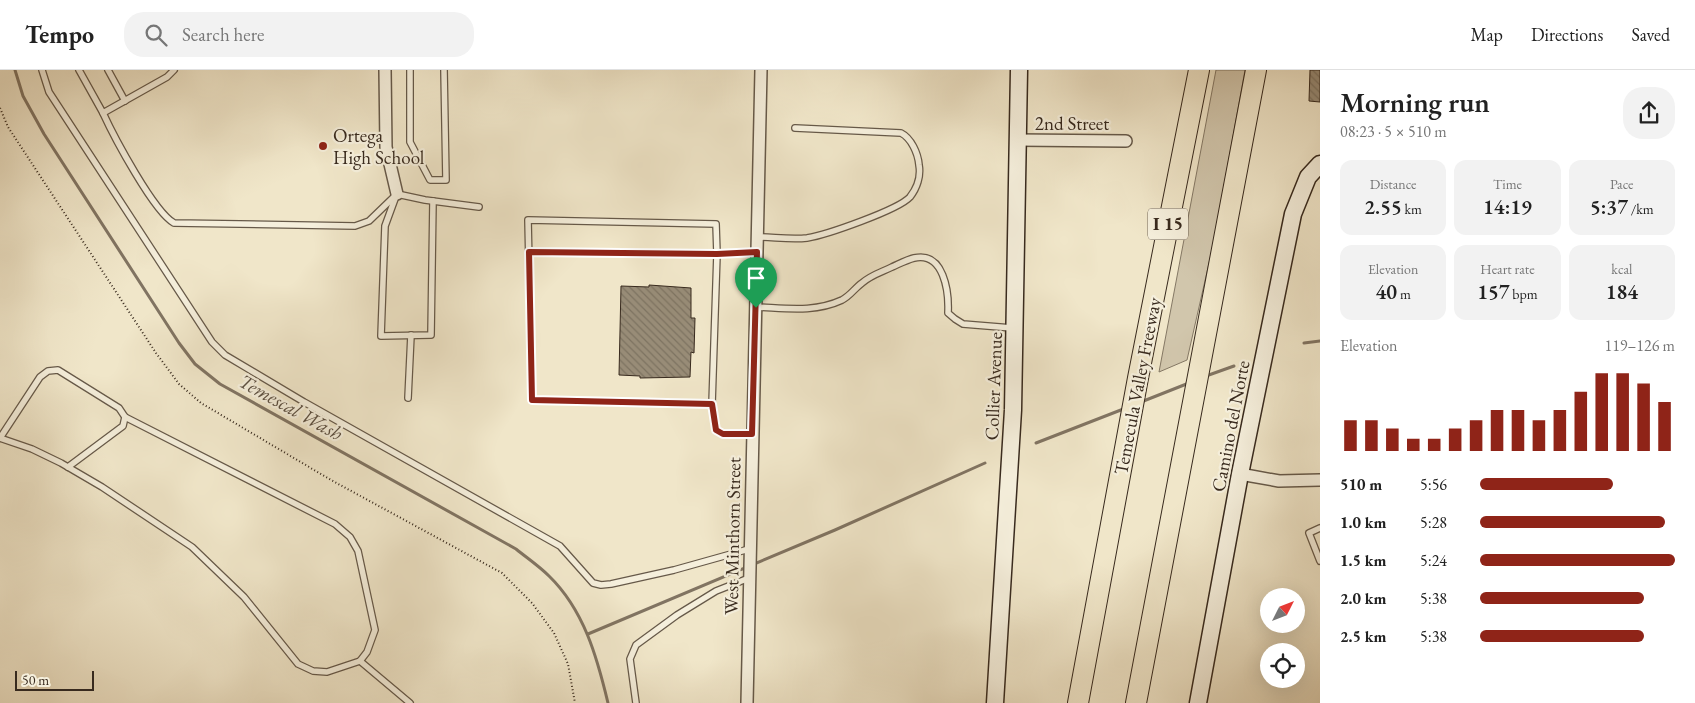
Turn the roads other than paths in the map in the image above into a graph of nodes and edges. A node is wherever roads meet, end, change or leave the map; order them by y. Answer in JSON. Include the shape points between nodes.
{"nodes":[{"id":1,"x":42,"y":70,"type":"edge"},
{"id":2,"x":79,"y":70,"type":"edge"},
{"id":3,"x":108,"y":70,"type":"edge"},
{"id":4,"x":174,"y":70,"type":"edge"},
{"id":5,"x":385,"y":70,"type":"edge"},
{"id":6,"x":410,"y":70,"type":"edge"},
{"id":7,"x":444,"y":70,"type":"edge"},
{"id":8,"x":761,"y":70,"type":"edge"},
{"id":9,"x":1019,"y":70,"type":"edge"},
{"id":10,"x":1199,"y":70,"type":"edge"},
{"id":11,"x":1256,"y":70,"type":"edge"},
{"id":12,"x":125,"y":101,"type":"junction"},
{"id":13,"x":103,"y":113,"type":"junction"},
{"id":14,"x":795,"y":128,"type":"dead end"},
{"id":15,"x":1018,"y":140,"type":"junction"},
{"id":16,"x":1126,"y":141,"type":"dead end"},
{"id":17,"x":1320,"y":164,"type":"edge"},
{"id":18,"x":397,"y":194,"type":"junction"},
{"id":19,"x":433,"y":201,"type":"junction"},
{"id":20,"x":479,"y":207,"type":"dead end"},
{"id":21,"x":757,"y":237,"type":"junction"},
{"id":22,"x":529,"y":252,"type":"junction"},
{"id":23,"x":757,"y":252,"type":"junction"},
{"id":24,"x":717,"y":254,"type":"junction"},
{"id":25,"x":756,"y":308,"type":"junction"},
{"id":26,"x":1014,"y":328,"type":"junction"},
{"id":27,"x":411,"y":335,"type":"junction"},
{"id":28,"x":408,"y":398,"type":"dead end"},
{"id":29,"x":712,"y":404,"type":"junction"},
{"id":30,"x":125,"y":417,"type":"junction"},
{"id":31,"x":752,"y":434,"type":"junction"},
{"id":32,"x":0,"y":438,"type":"edge"},
{"id":33,"x":68,"y":467,"type":"junction"},
{"id":34,"x":1240,"y":474,"type":"junction"},
{"id":35,"x":1320,"y":480,"type":"edge"},
{"id":36,"x":1320,"y":528,"type":"edge"},
{"id":37,"x":750,"y":544,"type":"junction"},
{"id":38,"x":1320,"y":561,"type":"edge"},
{"id":39,"x":749,"y":578,"type":"junction"},
{"id":40,"x":360,"y":661,"type":"junction"},
{"id":41,"x":410,"y":703,"type":"edge"},
{"id":42,"x":636,"y":703,"type":"edge"},
{"id":43,"x":747,"y":703,"type":"edge"},
{"id":44,"x":995,"y":703,"type":"edge"},
{"id":45,"x":1078,"y":703,"type":"edge"},
{"id":46,"x":1136,"y":703,"type":"edge"},
{"id":47,"x":1198,"y":703,"type":"edge"}],
"edges":[{"from":1,"to":37,"type":"lane","via":[[49,92],[212,342],[225,355],[560,546],[593,582],[601,585],[674,570]]},
{"from":2,"to":13,"type":"lane"},
{"from":3,"to":12,"type":"lane"},
{"from":4,"to":12,"type":"lane","via":[[167,78]]},
{"from":5,"to":18,"type":"street","via":[[386,147]]},
{"from":6,"to":7,"type":"lane","via":[[410,142],[430,180],[446,180]]},
{"from":8,"to":21,"type":"street","name":"West Minthorn Street"},
{"from":9,"to":15,"type":"main road","name":"Collier Avenue"},
{"from":10,"to":45,"type":"highway","name":"Temecula Valley Freeway","number":"I 15"},
{"from":11,"to":46,"type":"highway"},
{"from":12,"to":13,"type":"lane"},
{"from":13,"to":18,"type":"lane","via":[[154,202],[167,220],[174,223],[355,226],[369,221]]},
{"from":14,"to":21,"type":"lane","via":[[901,133],[909,140],[919,161],[916,186],[899,205],[852,224],[806,238]]},
{"from":15,"to":16,"type":"street","name":"2nd Street"},
{"from":15,"to":26,"type":"main road","name":"Collier Avenue"},
{"from":17,"to":34,"type":"main road","name":"Camino del Norte","via":[[1308,177],[1293,214]]},
{"from":18,"to":19,"type":"lane"},
{"from":18,"to":27,"type":"lane","via":[[385,226],[380,336]]},
{"from":19,"to":20,"type":"lane"},
{"from":19,"to":27,"type":"lane","via":[[431,334]]},
{"from":21,"to":23,"type":"street","name":"West Minthorn Street"},
{"from":22,"to":24,"type":"lane"},
{"from":22,"to":24,"type":"lane","via":[[528,220],[716,224]]},
{"from":22,"to":29,"type":"lane","via":[[532,400]]},
{"from":23,"to":24,"type":"lane"},
{"from":23,"to":25,"type":"street","name":"West Minthorn Street"},
{"from":24,"to":29,"type":"lane"},
{"from":25,"to":26,"type":"lane","via":[[815,309],[842,300],[872,276],[914,258],[927,258],[938,266],[943,275],[948,313],[955,320],[963,324]]},
{"from":25,"to":31,"type":"street","name":"West Minthorn Street"},
{"from":26,"to":44,"type":"main road","name":"Collier Avenue","via":[[1013,410]]},
{"from":27,"to":28,"type":"lane"},
{"from":29,"to":31,"type":"lane","via":[[716,430],[723,434]]},
{"from":30,"to":32,"type":"lane","via":[[119,408],[58,370],[48,371],[40,377]]},
{"from":30,"to":33,"type":"lane","via":[[123,426]]},
{"from":30,"to":40,"type":"lane","via":[[335,524],[350,537],[358,551],[375,630]]},
{"from":31,"to":37,"type":"street","name":"West Minthorn Street"},
{"from":32,"to":33,"type":"lane"},
{"from":33,"to":40,"type":"lane","via":[[192,547],[244,596],[298,664],[313,671],[327,672]]},
{"from":34,"to":35,"type":"street","via":[[1279,480]]},
{"from":34,"to":47,"type":"main road","name":"Camino del Norte"},
{"from":36,"to":38,"type":"lane","via":[[1308,533]]},
{"from":37,"to":39,"type":"street","name":"West Minthorn Street"},
{"from":39,"to":42,"type":"lane","via":[[716,591],[636,645],[630,659]]},
{"from":39,"to":43,"type":"street","name":"West Minthorn Street"},
{"from":40,"to":41,"type":"lane"}]}
